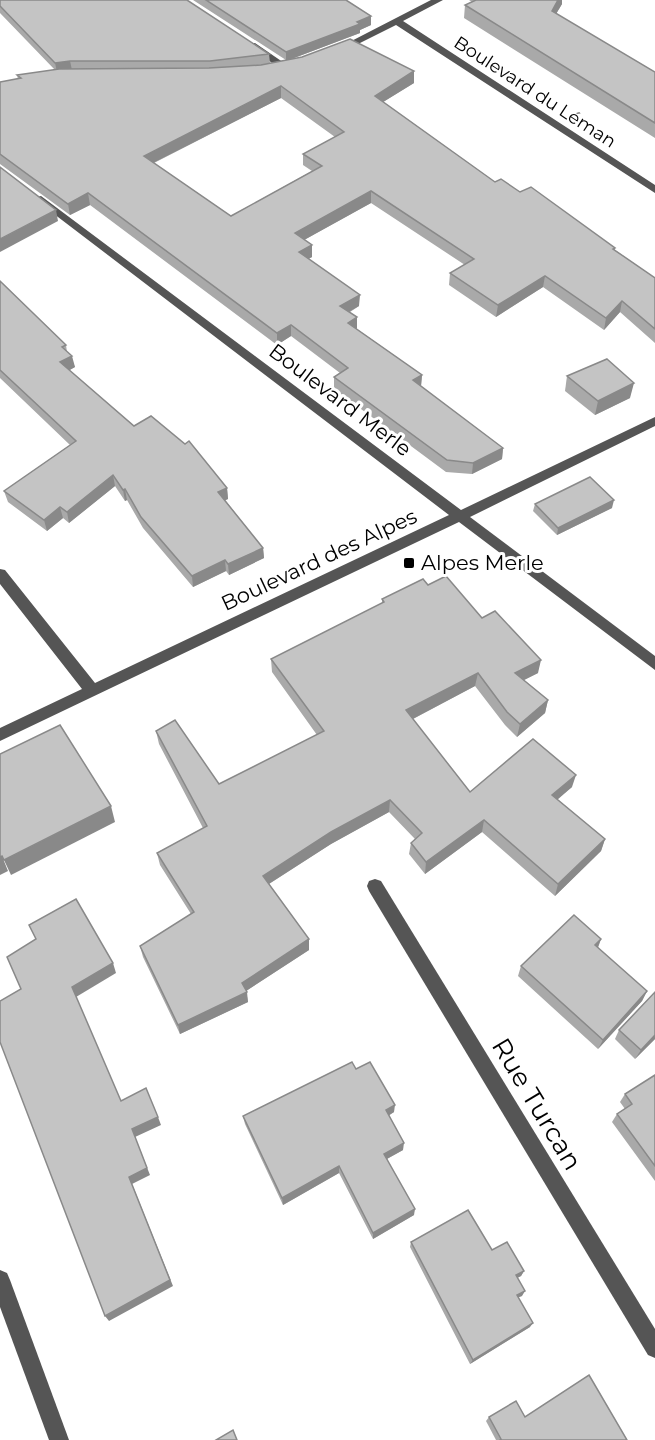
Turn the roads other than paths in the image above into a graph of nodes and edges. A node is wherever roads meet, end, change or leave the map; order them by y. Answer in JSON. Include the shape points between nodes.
{"nodes":[{"id":1,"x":438,"y":0,"type":"edge"},
{"id":2,"x":398,"y":22,"type":"junction"},
{"id":3,"x":239,"y":37,"type":"edge"},
{"id":4,"x":329,"y":54,"type":"edge"},
{"id":5,"x":296,"y":64,"type":"edge"},
{"id":6,"x":285,"y":67,"type":"junction"},
{"id":7,"x":264,"y":69,"type":"edge"},
{"id":8,"x":28,"y":190,"type":"edge"},
{"id":9,"x":655,"y":190,"type":"edge"},
{"id":10,"x":655,"y":421,"type":"edge"},
{"id":11,"x":459,"y":517,"type":"junction"},
{"id":12,"x":0,"y":574,"type":"edge"},
{"id":13,"x":655,"y":664,"type":"edge"},
{"id":14,"x":92,"y":691,"type":"junction"},
{"id":15,"x":0,"y":735,"type":"edge"},
{"id":16,"x":375,"y":886,"type":"dead end"},
{"id":17,"x":0,"y":1280,"type":"edge"},
{"id":18,"x":655,"y":1348,"type":"edge"},
{"id":19,"x":59,"y":1440,"type":"edge"}],
"edges":[{"from":1,"to":2,"type":"street"},
{"from":2,"to":4,"type":"street"},
{"from":2,"to":9,"type":"street","name":"Boulevard du Léman"},
{"from":3,"to":6,"type":"street"},
{"from":5,"to":6,"type":"street"},
{"from":6,"to":7,"type":"street"},
{"from":8,"to":11,"type":"street","name":"Boulevard Merle"},
{"from":10,"to":11,"type":"street","name":"Boulevard des Alpes"},
{"from":11,"to":13,"type":"street","name":"Boulevard Merle"},
{"from":11,"to":14,"type":"street","name":"Boulevard des Alpes"},
{"from":12,"to":14,"type":"street"},
{"from":14,"to":15,"type":"street","name":"Boulevard des Alpes"},
{"from":16,"to":18,"type":"street","name":"Rue Turcan"},
{"from":17,"to":19,"type":"street"}]}
